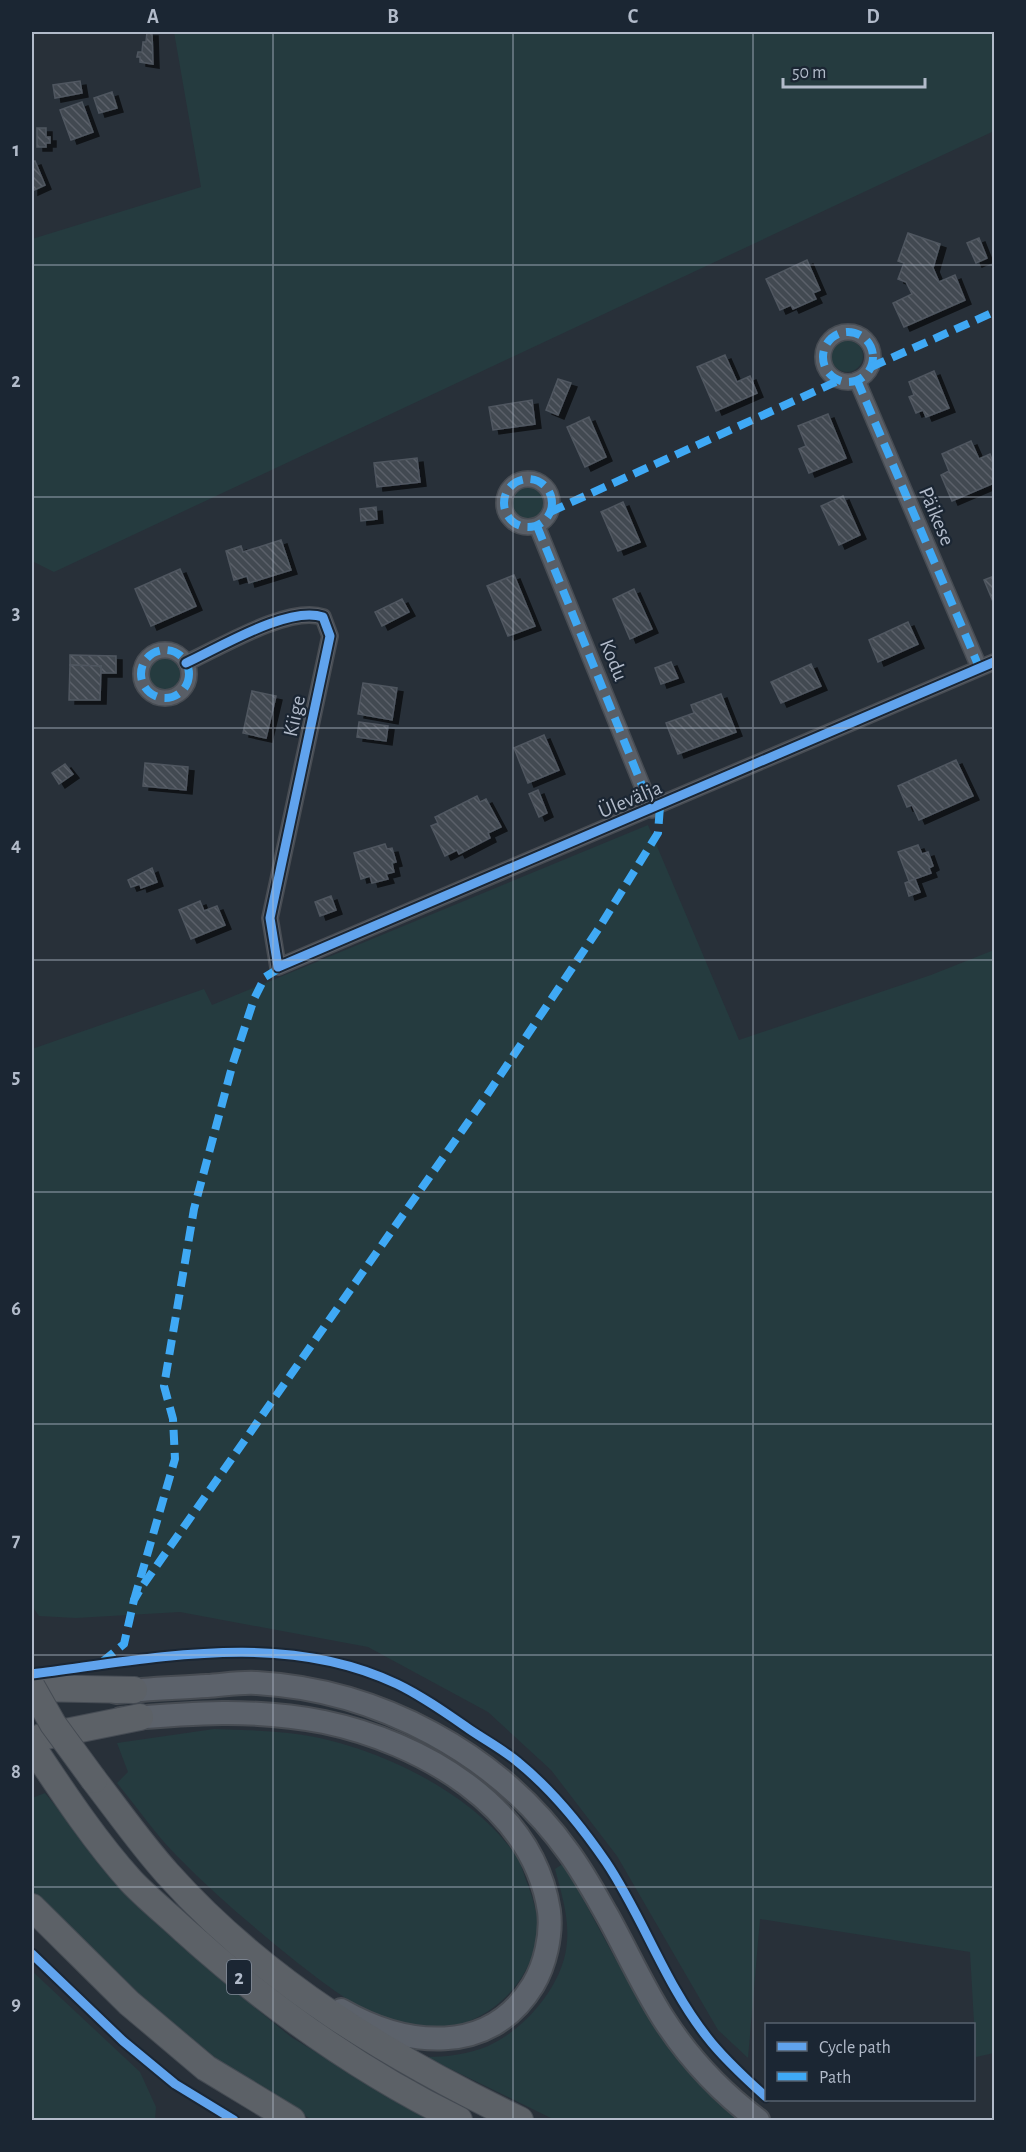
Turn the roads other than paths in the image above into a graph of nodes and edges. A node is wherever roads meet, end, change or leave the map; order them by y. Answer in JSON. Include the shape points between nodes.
{"nodes":[{"id":1,"x":857,"y":380,"type":"dead end"},
{"id":2,"x":537,"y":526,"type":"dead end"},
{"id":3,"x":994,"y":662,"type":"edge"},
{"id":4,"x":186,"y":663,"type":"dead end"},
{"id":5,"x":979,"y":668,"type":"junction"},
{"id":6,"x":652,"y":810,"type":"junction"},
{"id":7,"x":278,"y":967,"type":"joint"},
{"id":8,"x":32,"y":1688,"type":"edge"},
{"id":9,"x":134,"y":1690,"type":"junction"},
{"id":10,"x":32,"y":1701,"type":"edge"},
{"id":11,"x":140,"y":1717,"type":"junction"},
{"id":12,"x":32,"y":1727,"type":"edge"},
{"id":13,"x":32,"y":1739,"type":"edge"},
{"id":14,"x":32,"y":1746,"type":"edge"},
{"id":15,"x":32,"y":1907,"type":"edge"},
{"id":16,"x":265,"y":1965,"type":"junction"},
{"id":17,"x":292,"y":2121,"type":"edge"},
{"id":18,"x":459,"y":2121,"type":"edge"},
{"id":19,"x":520,"y":2121,"type":"edge"},
{"id":20,"x":758,"y":2121,"type":"edge"}],
"edges":[{"from":1,"to":5,"type":"street","name":"Päikese"},
{"from":2,"to":6,"type":"street","name":"Kodu"},
{"from":3,"to":5,"type":"street","name":"Ülevälja"},
{"from":4,"to":7,"type":"street","name":"Kiige","via":[[301,614],[323,617],[330,636],[270,918]]},
{"from":5,"to":6,"type":"street","name":"Ülevälja"},
{"from":6,"to":7,"type":"street","name":"Ülevälja"},
{"from":8,"to":9,"type":"highway"},
{"from":8,"to":16,"type":"highway","number":"2","bridge":true,"via":[[53,1724],[167,1874]]},
{"from":9,"to":10,"type":"main road"},
{"from":9,"to":20,"type":"main road","via":[[254,1683],[341,1696],[387,1711],[438,1736],[492,1773],[568,1853],[663,2019],[706,2074]]},
{"from":11,"to":12,"type":"main road"},
{"from":11,"to":13,"type":"highway"},
{"from":11,"to":16,"type":"main road","via":[[224,1711],[280,1715],[325,1722],[379,1738],[419,1754],[496,1810],[521,1839],[539,1872],[549,1913],[540,1973],[523,2001],[504,2020],[479,2032],[452,2039],[419,2040],[349,2014]]},
{"from":14,"to":18,"type":"highway","number":"2","via":[[131,1881],[218,1960],[326,2044]]},
{"from":15,"to":17,"type":"highway","via":[[129,2003],[206,2068]]},
{"from":16,"to":19,"type":"highway","number":"2","via":[[358,2033],[436,2080]]}]}
